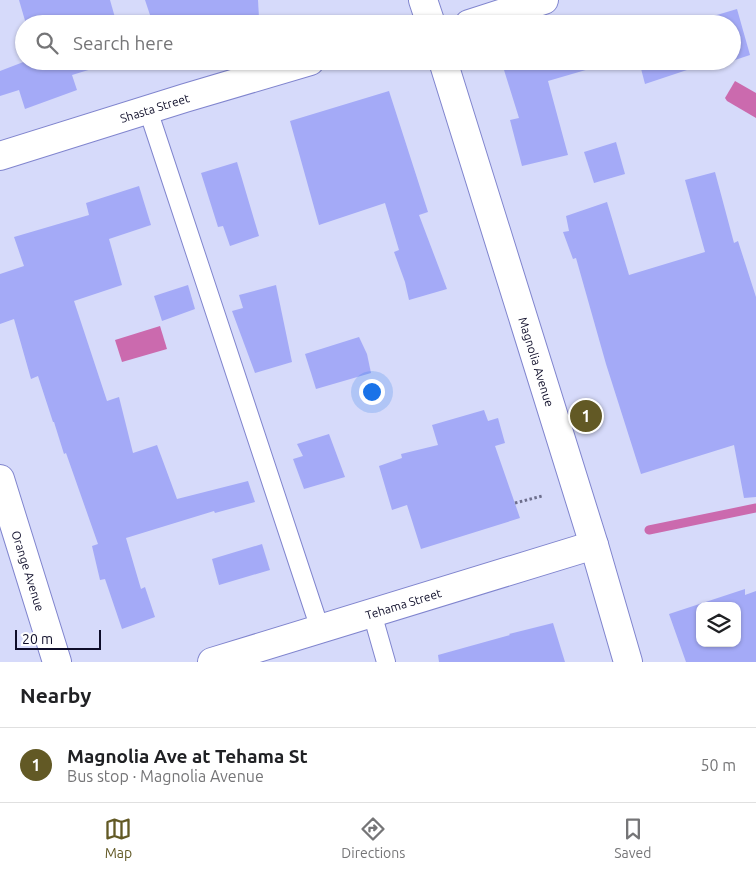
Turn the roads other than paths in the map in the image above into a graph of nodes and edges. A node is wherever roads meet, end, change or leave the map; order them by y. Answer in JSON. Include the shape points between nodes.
{"nodes":[{"id":1,"x":423,"y":0,"type":"edge"},
{"id":2,"x":544,"y":0,"type":"edge"},
{"id":3,"x":428,"y":15,"type":"edge"},
{"id":4,"x":497,"y":15,"type":"edge"},
{"id":5,"x":280,"y":70,"type":"edge"},
{"id":6,"x":446,"y":70,"type":"edge"},
{"id":7,"x":148,"y":110,"type":"junction"},
{"id":8,"x":0,"y":156,"type":"edge"},
{"id":9,"x":0,"y":479,"type":"edge"},
{"id":10,"x":594,"y":545,"type":"junction"},
{"id":11,"x":372,"y":613,"type":"junction"},
{"id":12,"x":320,"y":629,"type":"junction"},
{"id":13,"x":56,"y":662,"type":"edge"},
{"id":14,"x":212,"y":662,"type":"edge"},
{"id":15,"x":386,"y":662,"type":"edge"},
{"id":16,"x":628,"y":662,"type":"edge"}],
"edges":[{"from":1,"to":3,"type":"street"},
{"from":2,"to":4,"type":"street"},
{"from":5,"to":7,"type":"street","name":"Shasta Street"},
{"from":6,"to":10,"type":"street","name":"Magnolia Avenue"},
{"from":7,"to":8,"type":"street","name":"Shasta Street"},
{"from":7,"to":12,"type":"lane"},
{"from":9,"to":13,"type":"street","name":"Orange Avenue"},
{"from":10,"to":11,"type":"street","name":"Tehama Street"},
{"from":10,"to":16,"type":"street","name":"Magnolia Avenue"},
{"from":11,"to":12,"type":"street","name":"Tehama Street"},
{"from":11,"to":15,"type":"lane"},
{"from":12,"to":14,"type":"street","name":"Tehama Street"}]}
